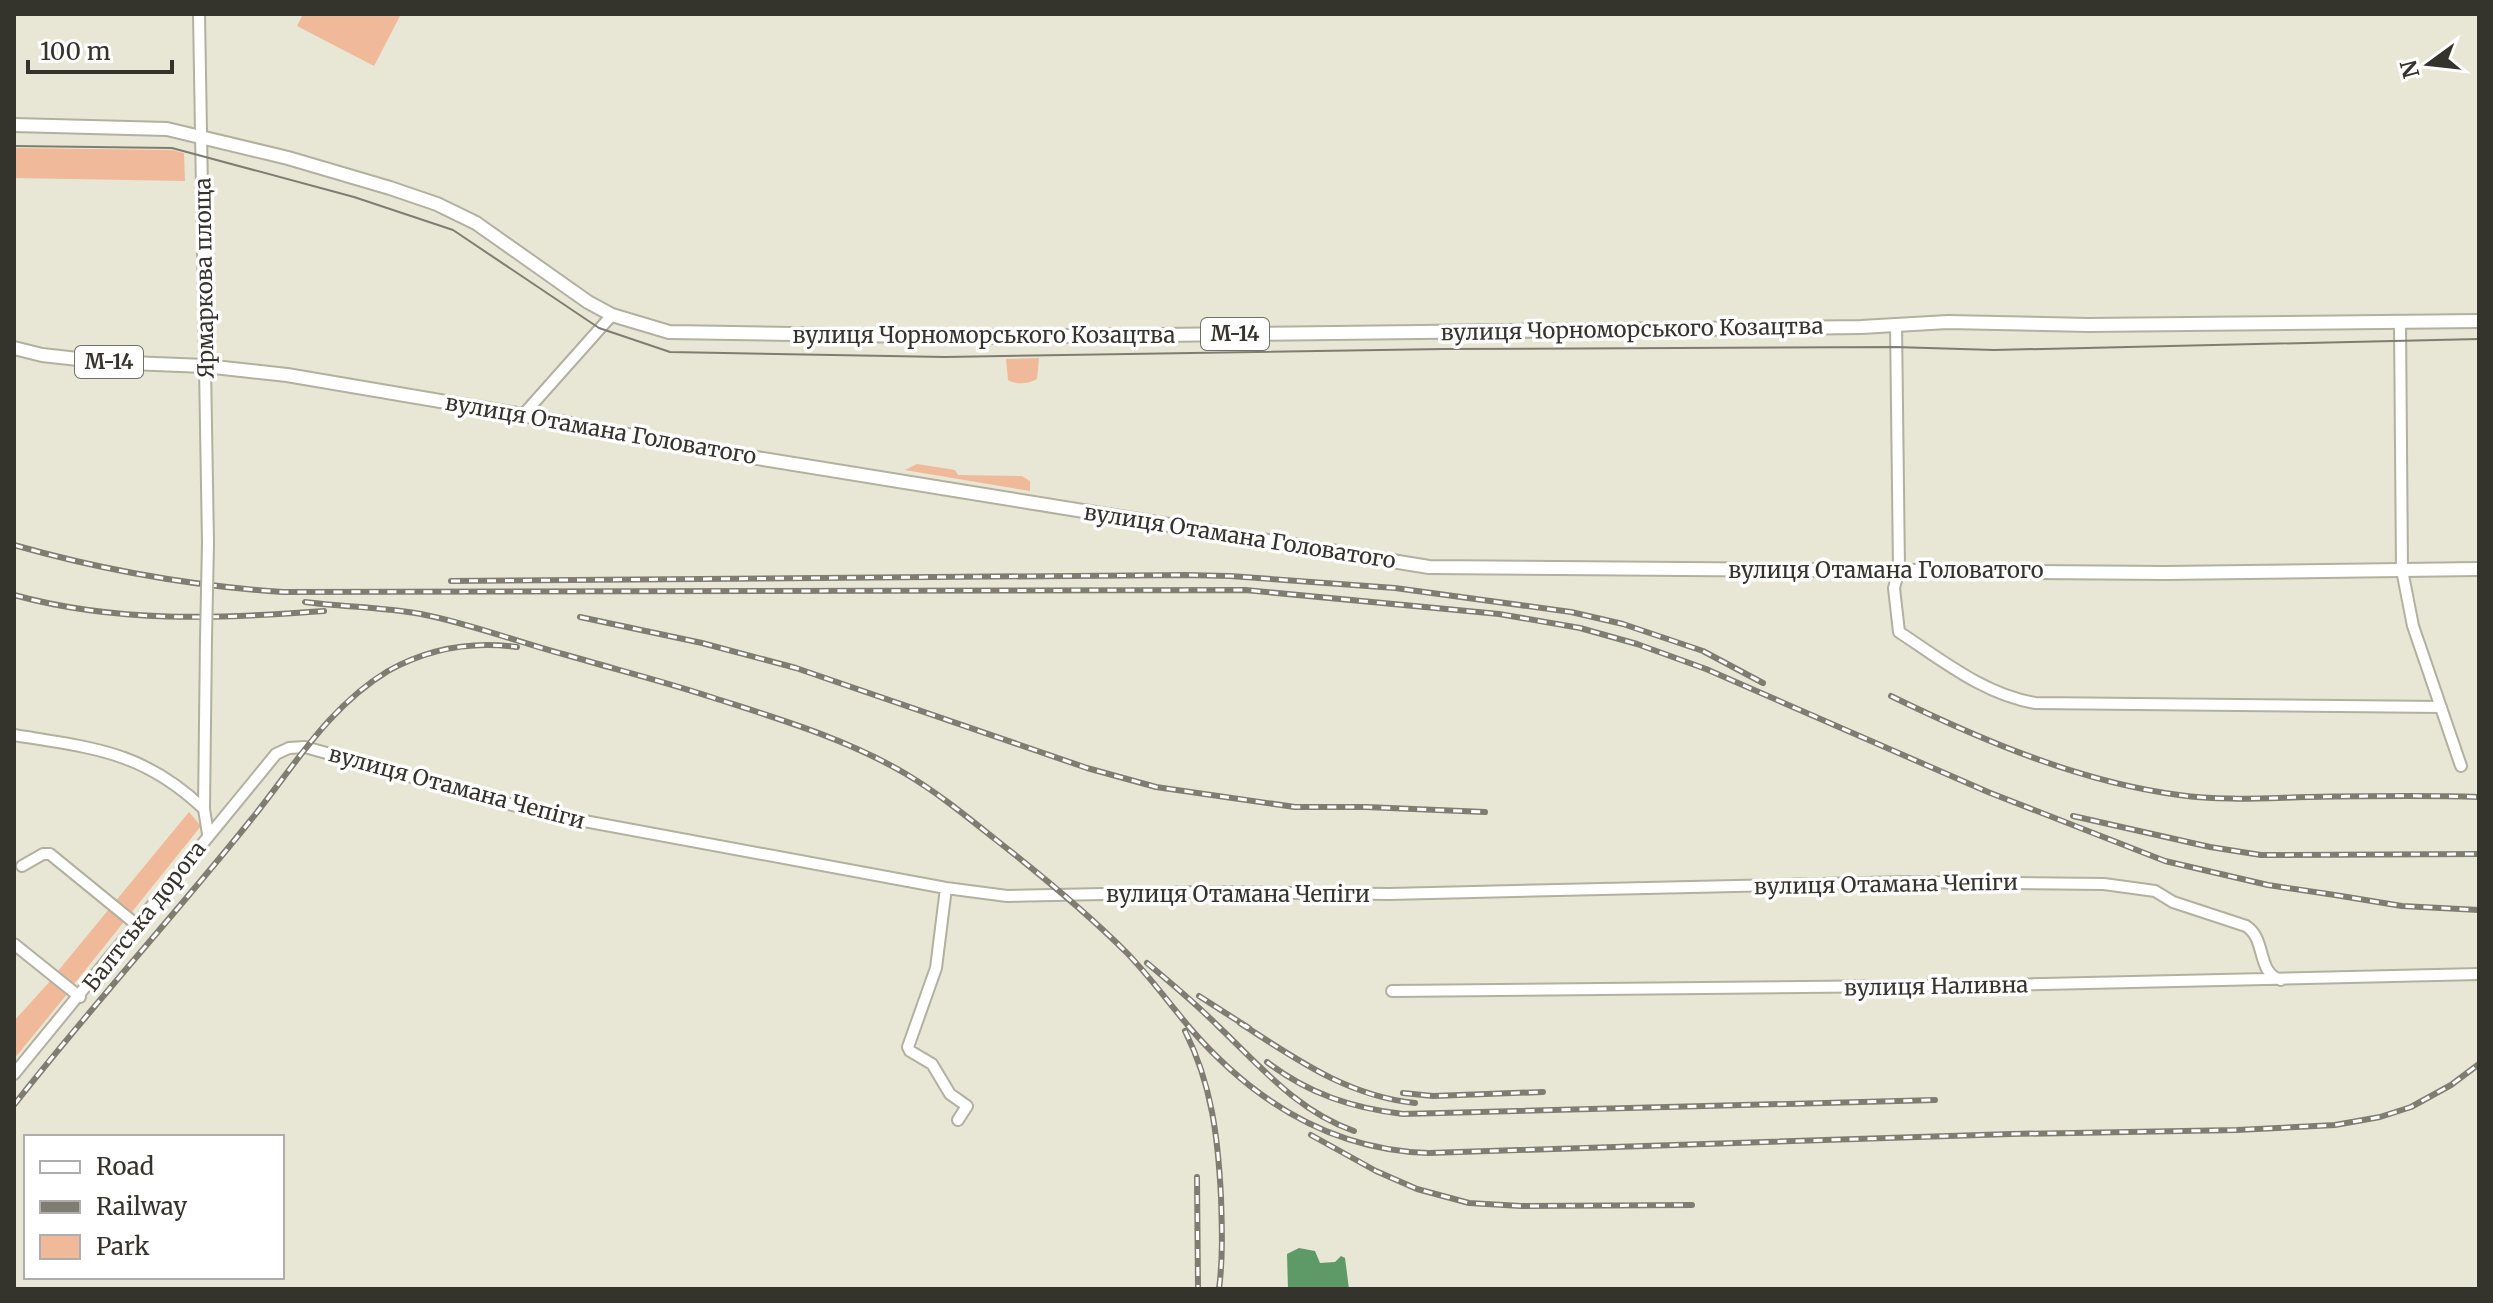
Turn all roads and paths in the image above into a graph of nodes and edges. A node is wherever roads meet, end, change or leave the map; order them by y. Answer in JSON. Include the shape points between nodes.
{"nodes":[{"id":1,"x":199,"y":14,"type":"edge"},
{"id":2,"x":14,"y":125,"type":"edge"},
{"id":3,"x":202,"y":137,"type":"junction"},
{"id":4,"x":612,"y":315,"type":"junction"},
{"id":5,"x":2479,"y":321,"type":"edge"},
{"id":6,"x":2400,"y":322,"type":"junction"},
{"id":7,"x":1896,"y":324,"type":"junction"},
{"id":8,"x":14,"y":348,"type":"edge"},
{"id":9,"x":205,"y":366,"type":"junction"},
{"id":10,"x":523,"y":415,"type":"junction"},
{"id":11,"x":1899,"y":569,"type":"junction"},
{"id":12,"x":2479,"y":569,"type":"edge"},
{"id":13,"x":2402,"y":570,"type":"junction"},
{"id":14,"x":206,"y":638,"type":"joint"},
{"id":15,"x":2441,"y":707,"type":"junction"},
{"id":16,"x":14,"y":735,"type":"edge"},
{"id":17,"x":2461,"y":766,"type":"dead end"},
{"id":18,"x":204,"y":809,"type":"junction"},
{"id":19,"x":208,"y":834,"type":"junction"},
{"id":20,"x":22,"y":866,"type":"dead end"},
{"id":21,"x":946,"y":888,"type":"junction"},
{"id":22,"x":137,"y":925,"type":"junction"},
{"id":23,"x":14,"y":944,"type":"edge"},
{"id":24,"x":2479,"y":974,"type":"edge"},
{"id":25,"x":2281,"y":980,"type":"junction"},
{"id":26,"x":1392,"y":991,"type":"dead end"},
{"id":27,"x":80,"y":997,"type":"junction"},
{"id":28,"x":14,"y":1074,"type":"edge"},
{"id":29,"x":958,"y":1120,"type":"dead end"}],
"edges":[{"from":1,"to":3,"type":"street","name":"Ярмаркова площа"},
{"from":2,"to":3,"type":"main road","name":"вулиця Чорноморського Козацтва","number":"М-14","via":[[164,129]]},
{"from":3,"to":4,"type":"main road","name":"вулиця Чорноморського Козацтва","number":"М-14","via":[[455,211]]},
{"from":3,"to":9,"type":"street","name":"Ярмаркова площа"},
{"from":4,"to":7,"type":"main road","name":"вулиця Чорноморського Козацтва","number":"М-14","via":[[690,334],[976,337]]},
{"from":4,"to":10,"type":"street"},
{"from":5,"to":6,"type":"main road","name":"вулиця Чорноморського Козацтва","number":"М-14"},
{"from":6,"to":7,"type":"main road","name":"вулиця Чорноморського Козацтва","number":"М-14"},
{"from":6,"to":13,"type":"street"},
{"from":7,"to":11,"type":"street"},
{"from":8,"to":9,"type":"main road","name":"вулиця Отамана Головатого","number":"М-14","via":[[105,362]]},
{"from":9,"to":10,"type":"main road","name":"вулиця Отамана Головатого","number":"М-14"},
{"from":9,"to":14,"type":"street","name":"Ярмаркова площа","bridge":true},
{"from":10,"to":11,"type":"main road","name":"вулиця Отамана Головатого","number":"М-14","via":[[701,449],[1429,567]]},
{"from":11,"to":13,"type":"main road","name":"вулиця Отамана Головатого","number":"М-14"},
{"from":11,"to":15,"type":"street","via":[[1894,588],[1899,632],[1976,682],[2020,700]]},
{"from":12,"to":13,"type":"main road","name":"вулиця Отамана Головатого","number":"М-14"},
{"from":13,"to":15,"type":"street","via":[[2413,626]]},
{"from":14,"to":18,"type":"street","name":"Балтська дорога"},
{"from":15,"to":17,"type":"street"},
{"from":16,"to":18,"type":"street","via":[[97,749],[136,762],[163,774]]},
{"from":18,"to":19,"type":"street","name":"Балтська дорога"},
{"from":19,"to":21,"type":"street","name":"вулиця Отамана Чепіги","via":[[276,754],[305,747],[541,813]]},
{"from":19,"to":22,"type":"street","name":"Балтська дорога"},
{"from":20,"to":22,"type":"street","via":[[50,854]]},
{"from":21,"to":25,"type":"street","name":"вулиця Отамана Чепіги","via":[[1007,896],[1907,882],[2104,884],[2155,891],[2246,926],[2260,942],[2267,970]]},
{"from":21,"to":29,"type":"street","via":[[936,968],[908,1047],[932,1064],[950,1094],[967,1106]]},
{"from":22,"to":27,"type":"street","name":"Балтська дорога"},
{"from":23,"to":27,"type":"street"},
{"from":24,"to":25,"type":"street","name":"вулиця Наливна"},
{"from":25,"to":26,"type":"street","name":"вулиця Наливна"},
{"from":27,"to":28,"type":"street","name":"Балтська дорога"}]}
